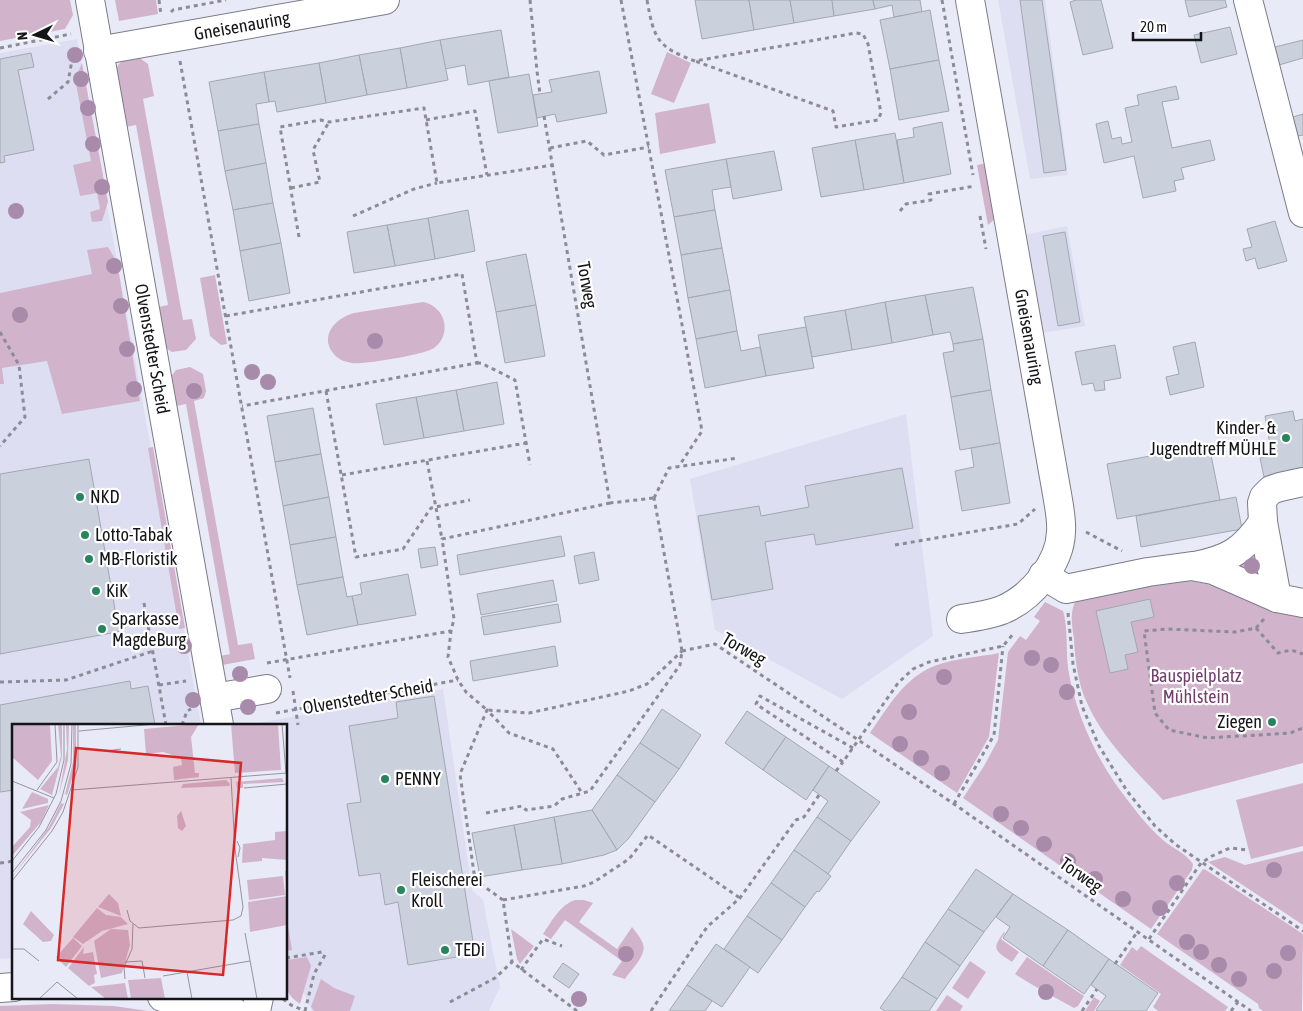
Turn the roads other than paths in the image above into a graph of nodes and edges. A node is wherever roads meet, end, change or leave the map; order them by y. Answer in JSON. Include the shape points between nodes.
{"nodes":[{"id":1,"x":90,"y":0,"type":"edge"},
{"id":2,"x":385,"y":0,"type":"edge"},
{"id":3,"x":970,"y":0,"type":"edge"},
{"id":4,"x":1248,"y":0,"type":"edge"},
{"id":5,"x":89,"y":45,"type":"junction"},
{"id":6,"x":1303,"y":213,"type":"edge"},
{"id":7,"x":1303,"y":482,"type":"edge"},
{"id":8,"x":1262,"y":522,"type":"junction"},
{"id":9,"x":1192,"y":566,"type":"junction"},
{"id":10,"x":1044,"y":575,"type":"junction"},
{"id":11,"x":1290,"y":601,"type":"edge"},
{"id":12,"x":960,"y":619,"type":"dead end"},
{"id":13,"x":214,"y":698,"type":"junction"},
{"id":14,"x":267,"y":702,"type":"road end"},
{"id":15,"x":219,"y":724,"type":"edge"},
{"id":16,"x":167,"y":998,"type":"edge"},
{"id":17,"x":260,"y":998,"type":"edge"},
{"id":18,"x":233,"y":1011,"type":"edge"},
{"id":19,"x":256,"y":1011,"type":"edge"}],
"edges":[{"from":1,"to":5,"type":"street","name":"Olvenstedter Scheid"},
{"from":2,"to":5,"type":"street","name":"Gneisenauring","via":[[176,38]]},
{"from":3,"to":10,"type":"street","name":"Gneisenauring","via":[[1050,511],[1061,532],[1052,564]]},
{"from":4,"to":6,"type":"street"},
{"from":5,"to":13,"type":"street","name":"Olvenstedter Scheid"},
{"from":7,"to":8,"type":"street","via":[[1280,486],[1267,493],[1261,506]]},
{"from":8,"to":9,"type":"street","via":[[1246,544],[1230,556]]},
{"from":8,"to":11,"type":"street"},
{"from":9,"to":10,"type":"street","via":[[1066,589]]},
{"from":9,"to":11,"type":"street","via":[[1212,570]]},
{"from":10,"to":12,"type":"street","name":"Gneisenauring","via":[[1011,605],[993,613]]},
{"from":13,"to":14,"type":"street"},
{"from":13,"to":15,"type":"street","name":"Olvenstedter Scheid"},
{"from":16,"to":18,"type":"street"},
{"from":17,"to":19,"type":"street"}]}
